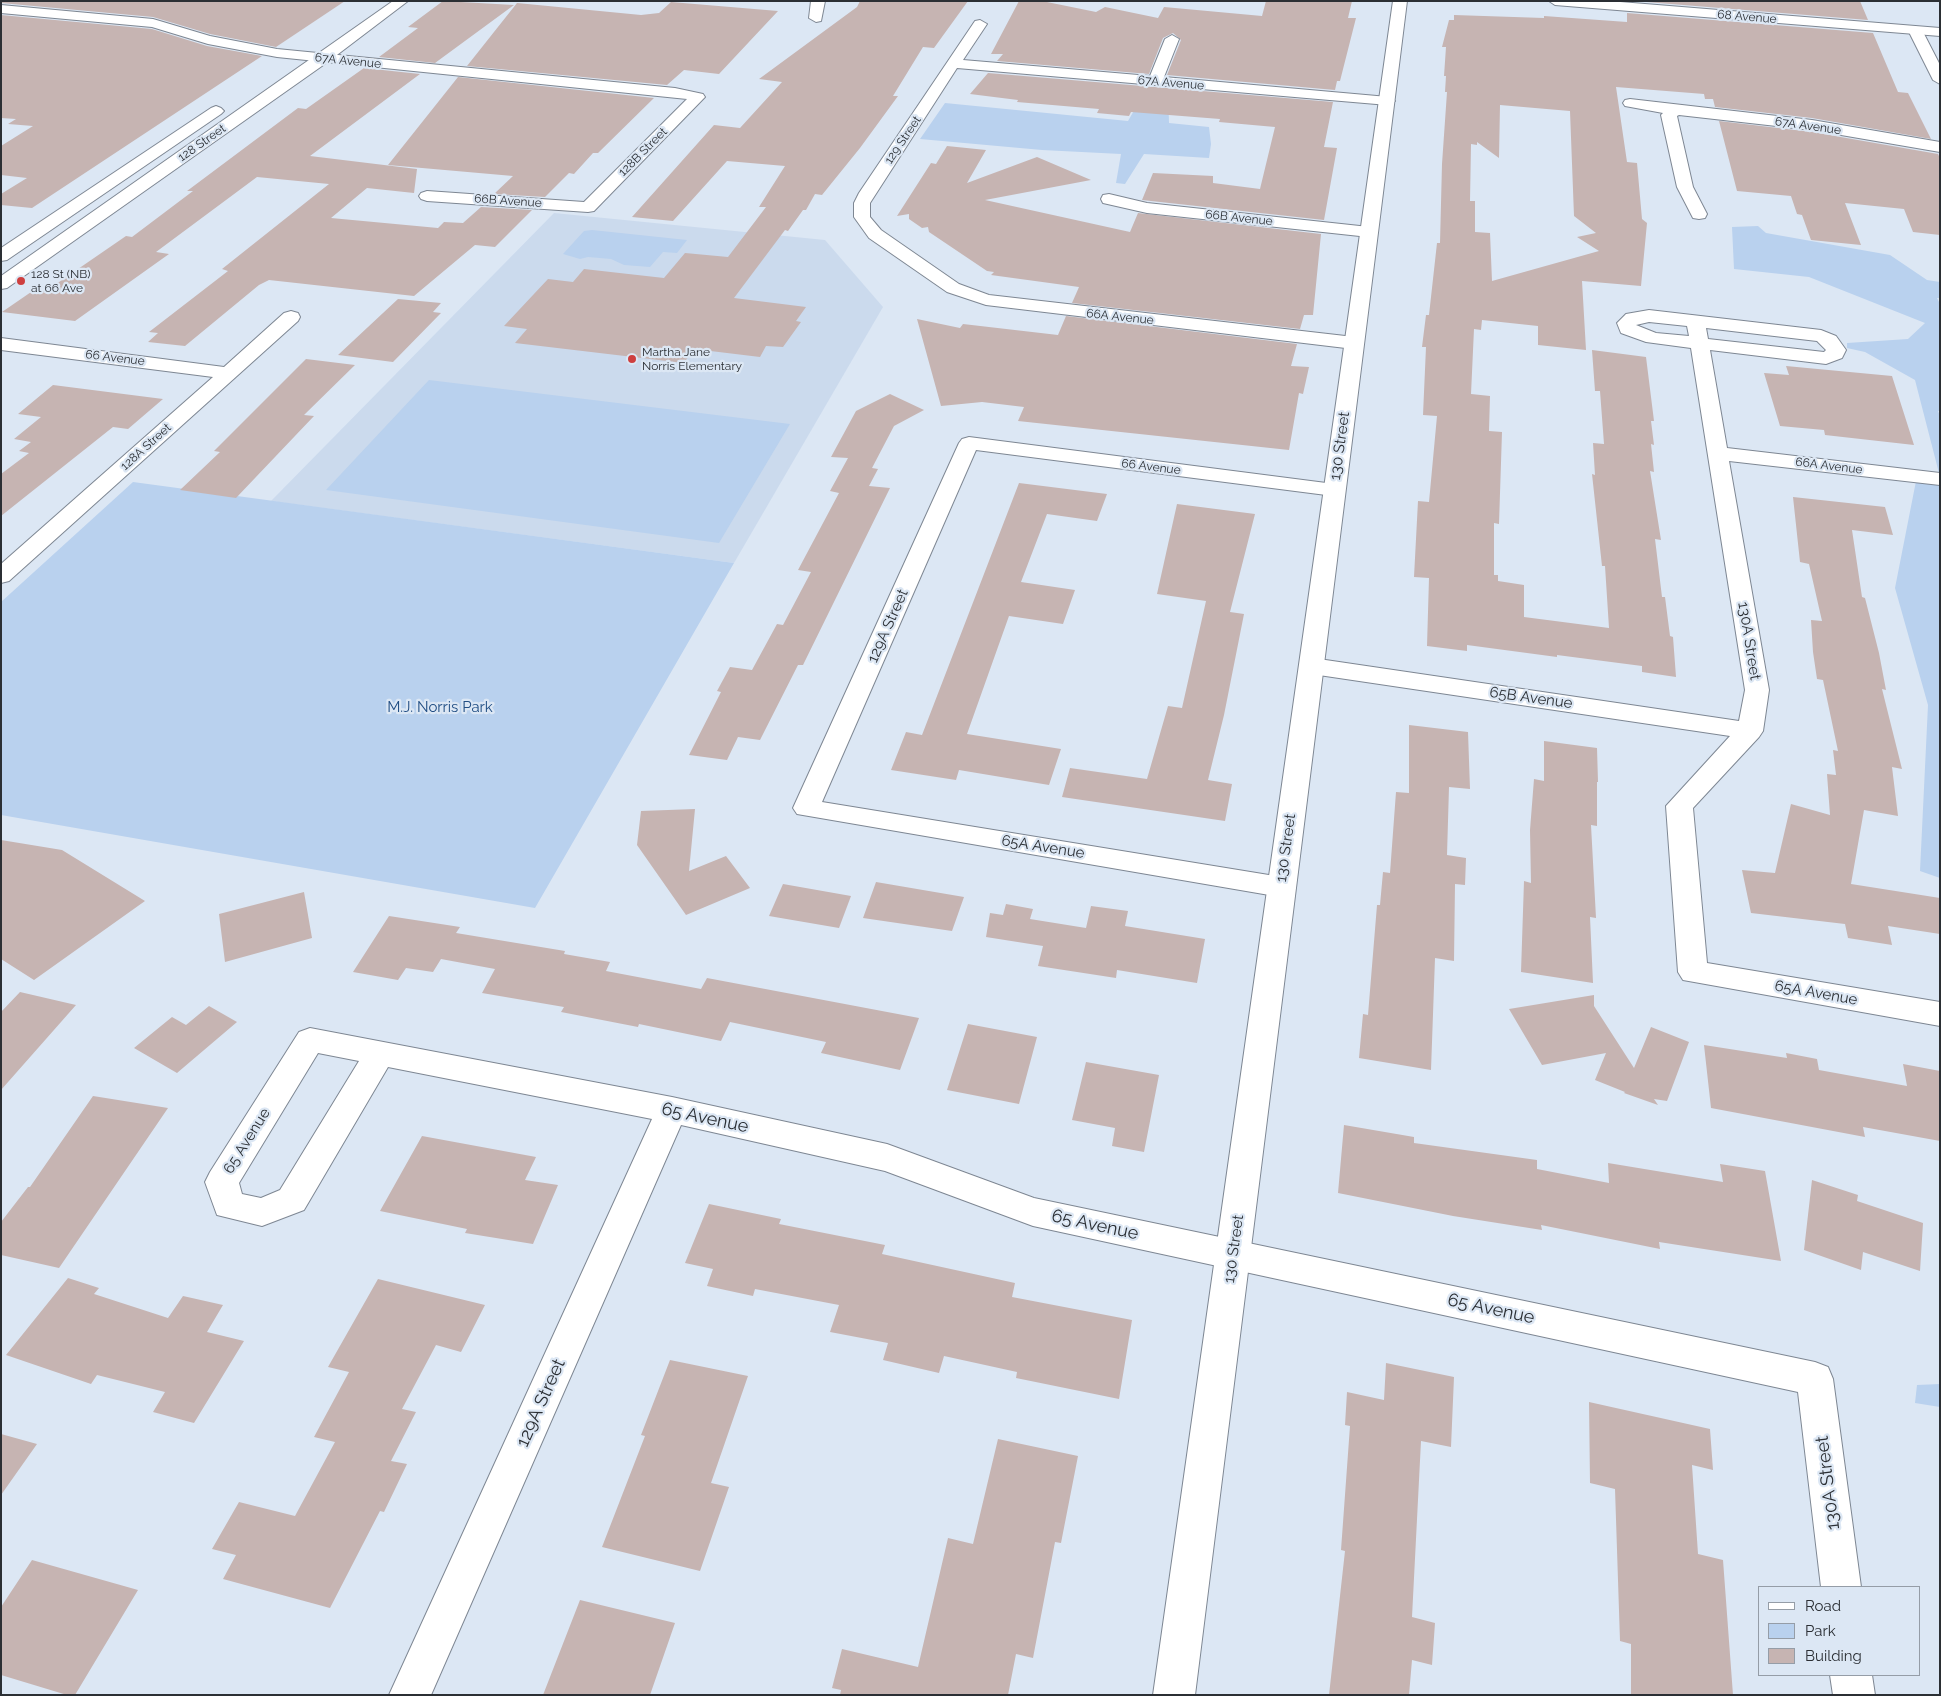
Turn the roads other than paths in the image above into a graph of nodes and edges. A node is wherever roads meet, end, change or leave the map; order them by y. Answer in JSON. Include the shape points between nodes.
{"nodes":[{"id":1,"x":402,"y":1,"type":"edge"},
{"id":2,"x":818,"y":1,"type":"edge"},
{"id":3,"x":1400,"y":1,"type":"edge"},
{"id":4,"x":1555,"y":1,"type":"edge"},
{"id":5,"x":1,"y":9,"type":"edge"},
{"id":6,"x":816,"y":18,"type":"dead end"},
{"id":7,"x":980,"y":24,"type":"dead end"},
{"id":8,"x":1915,"y":30,"type":"junction"},
{"id":9,"x":1940,"y":32,"type":"edge"},
{"id":10,"x":1172,"y":39,"type":"dead end"},
{"id":11,"x":313,"y":45,"type":"dead end"},
{"id":12,"x":298,"y":56,"type":"junction"},
{"id":13,"x":324,"y":58,"type":"junction"},
{"id":14,"x":955,"y":64,"type":"junction"},
{"id":15,"x":277,"y":70,"type":"dead end"},
{"id":16,"x":1940,"y":80,"type":"edge"},
{"id":17,"x":1155,"y":81,"type":"junction"},
{"id":18,"x":698,"y":97,"type":"joint"},
{"id":19,"x":1388,"y":101,"type":"junction"},
{"id":20,"x":228,"y":103,"type":"dead end"},
{"id":21,"x":1630,"y":103,"type":"dead end"},
{"id":22,"x":1673,"y":112,"type":"junction"},
{"id":23,"x":1940,"y":147,"type":"edge"},
{"id":24,"x":427,"y":196,"type":"dead end"},
{"id":25,"x":1109,"y":199,"type":"dead end"},
{"id":26,"x":588,"y":207,"type":"joint"},
{"id":27,"x":1699,"y":214,"type":"dead end"},
{"id":28,"x":1369,"y":232,"type":"junction"},
{"id":29,"x":898,"y":251,"type":"joint"},
{"id":30,"x":1,"y":256,"type":"edge"},
{"id":31,"x":1,"y":284,"type":"edge"},
{"id":32,"x":291,"y":317,"type":"dead end"},
{"id":33,"x":1696,"y":322,"type":"junction"},
{"id":34,"x":1354,"y":342,"type":"junction"},
{"id":35,"x":1,"y":344,"type":"edge"},
{"id":36,"x":1700,"y":344,"type":"junction"},
{"id":37,"x":229,"y":373,"type":"junction"},
{"id":38,"x":969,"y":443,"type":"joint"},
{"id":39,"x":1718,"y":453,"type":"junction"},
{"id":40,"x":1940,"y":479,"type":"edge"},
{"id":41,"x":1334,"y":490,"type":"junction"},
{"id":42,"x":1,"y":576,"type":"edge"},
{"id":43,"x":1312,"y":666,"type":"junction"},
{"id":44,"x":1750,"y":730,"type":"junction"},
{"id":45,"x":806,"y":808,"type":"joint"},
{"id":46,"x":1281,"y":886,"type":"junction"},
{"id":47,"x":1940,"y":1014,"type":"edge"},
{"id":48,"x":380,"y":1053,"type":"junction"},
{"id":49,"x":672,"y":1110,"type":"junction"},
{"id":50,"x":1234,"y":1254,"type":"junction"},
{"id":51,"x":1815,"y":1379,"type":"joint"},
{"id":52,"x":1840,"y":1586,"type":"edge"},
{"id":53,"x":1851,"y":1676,"type":"edge"},
{"id":54,"x":410,"y":1695,"type":"edge"},
{"id":55,"x":1174,"y":1695,"type":"edge"},
{"id":56,"x":1854,"y":1695,"type":"edge"}],
"edges":[{"from":1,"to":13,"type":"street","name":"128 Street"},
{"from":2,"to":6,"type":"street"},
{"from":3,"to":19,"type":"street","name":"130 Street"},
{"from":4,"to":8,"type":"street","name":"68 Avenue"},
{"from":5,"to":12,"type":"street","name":"67A Avenue","via":[[153,23],[208,40]]},
{"from":7,"to":14,"type":"street","name":"129 Street"},
{"from":8,"to":9,"type":"street","name":"68 Avenue"},
{"from":8,"to":16,"type":"street"},
{"from":10,"to":17,"type":"street"},
{"from":11,"to":12,"type":"street"},
{"from":12,"to":13,"type":"street","name":"67A Avenue"},
{"from":12,"to":15,"type":"street"},
{"from":13,"to":18,"type":"street","name":"67A Avenue","via":[[675,92]]},
{"from":13,"to":31,"type":"street","name":"128 Street"},
{"from":14,"to":17,"type":"street","name":"67A Avenue"},
{"from":14,"to":29,"type":"street","name":"129 Street","via":[[862,203],[862,217],[868,227]]},
{"from":17,"to":19,"type":"street","name":"67A Avenue"},
{"from":18,"to":26,"type":"street","name":"128B Street"},
{"from":19,"to":28,"type":"street","name":"130 Street"},
{"from":20,"to":30,"type":"street","name":"128 Street"},
{"from":21,"to":22,"type":"street","name":"67A Avenue"},
{"from":22,"to":23,"type":"street","name":"67A Avenue","via":[[1812,125]]},
{"from":22,"to":27,"type":"street","via":[[1685,187]]},
{"from":24,"to":26,"type":"street","name":"66B Avenue"},
{"from":25,"to":28,"type":"street","name":"66B Avenue","via":[[1147,208]]},
{"from":28,"to":34,"type":"street","name":"130 Street"},
{"from":29,"to":34,"type":"street","name":"66A Avenue","via":[[953,288],[986,300]]},
{"from":32,"to":37,"type":"street","name":"128A Street"},
{"from":33,"to":36,"type":"street","name":"130A Street"},
{"from":33,"to":36,"type":"street","via":[[1649,316],[1626,323],[1628,329],[1653,338]]},
{"from":33,"to":36,"type":"street","via":[[1821,336],[1830,340],[1836,350],[1826,358]]},
{"from":34,"to":41,"type":"street","name":"130 Street"},
{"from":35,"to":37,"type":"street","name":"66 Avenue"},
{"from":36,"to":39,"type":"street","name":"130A Street"},
{"from":37,"to":42,"type":"street","name":"128A Street"},
{"from":38,"to":41,"type":"street","name":"66 Avenue"},
{"from":38,"to":45,"type":"street","name":"129A Street"},
{"from":39,"to":40,"type":"street","name":"66A Avenue"},
{"from":39,"to":44,"type":"street","name":"130A Street","via":[[1757,690]]},
{"from":41,"to":43,"type":"street","name":"130 Street"},
{"from":43,"to":44,"type":"street","name":"65B Avenue"},
{"from":43,"to":46,"type":"street","name":"130 Street"},
{"from":44,"to":47,"type":"street","name":"65A Avenue","via":[[1679,806],[1693,972]]},
{"from":45,"to":46,"type":"street","name":"65A Avenue"},
{"from":46,"to":50,"type":"street","name":"130 Street"},
{"from":48,"to":48,"type":"street","name":"65 Avenue","via":[[292,1200],[262,1212],[229,1205],[222,1182],[310,1040]]},
{"from":48,"to":49,"type":"street","name":"65 Avenue"},
{"from":49,"to":50,"type":"street","name":"65 Avenue","via":[[887,1158],[1033,1212]]},
{"from":49,"to":54,"type":"street","name":"129A Street"},
{"from":50,"to":51,"type":"street","name":"65 Avenue"},
{"from":50,"to":55,"type":"street","name":"130 Street"},
{"from":51,"to":52,"type":"street","name":"130A Street"},
{"from":53,"to":56,"type":"street"}]}
